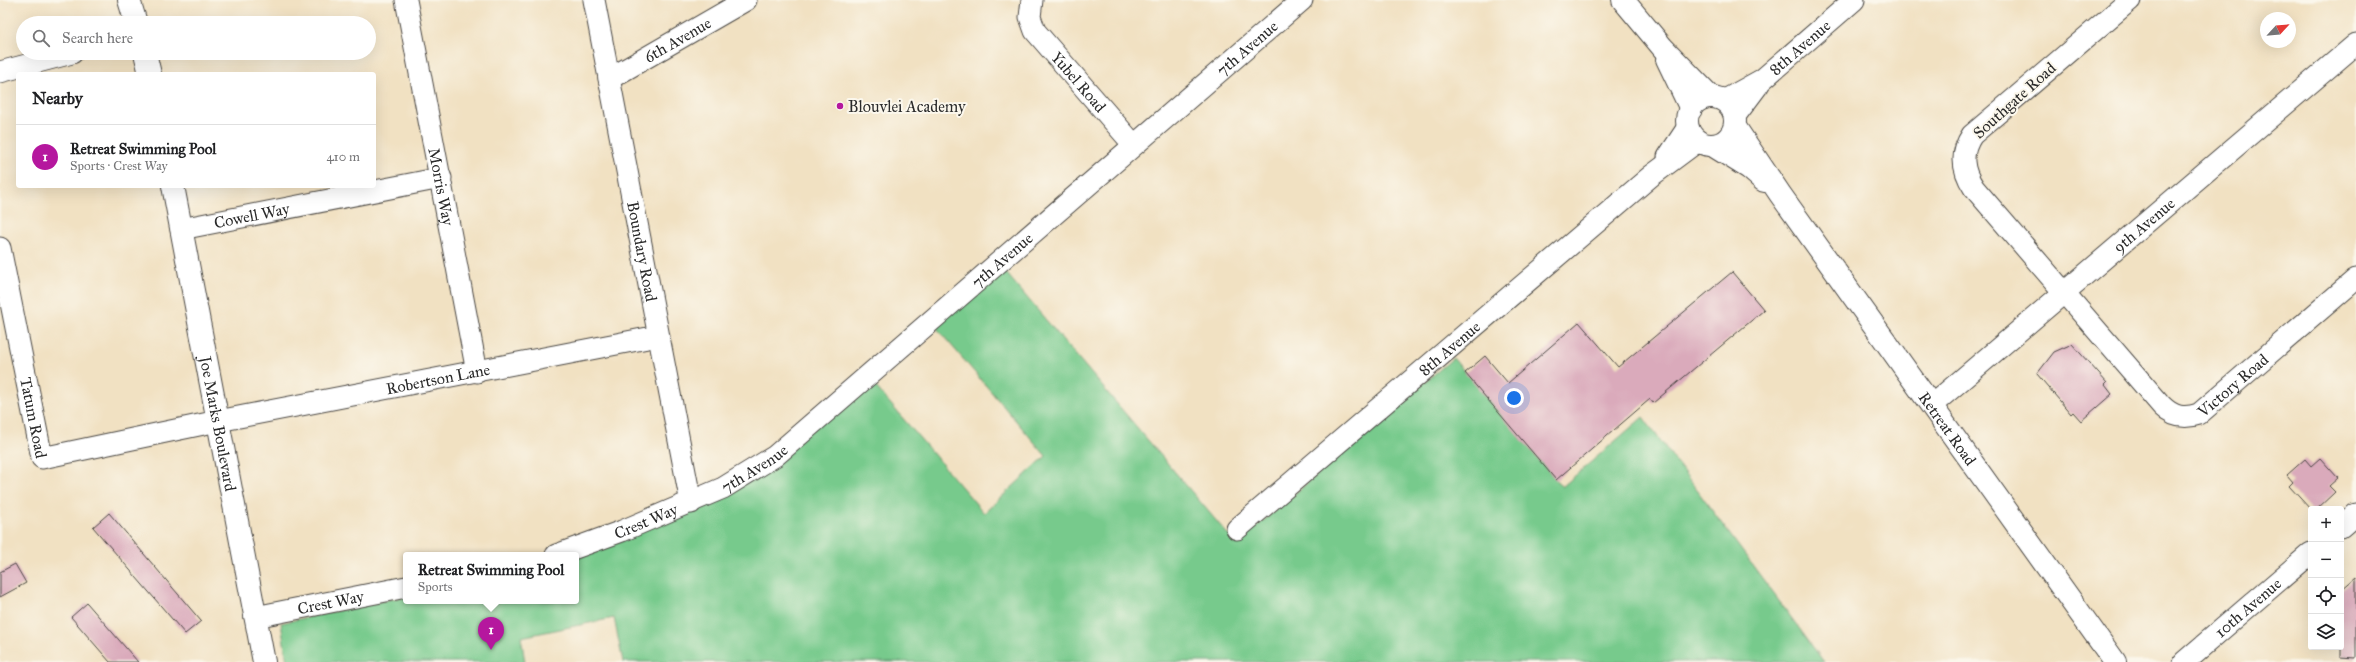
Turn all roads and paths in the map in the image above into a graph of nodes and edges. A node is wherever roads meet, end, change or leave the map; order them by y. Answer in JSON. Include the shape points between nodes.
{"nodes":[{"id":1,"x":129,"y":0,"type":"edge"},
{"id":2,"x":406,"y":0,"type":"edge"},
{"id":3,"x":594,"y":0,"type":"edge"},
{"id":4,"x":746,"y":0,"type":"edge"},
{"id":5,"x":1302,"y":0,"type":"edge"},
{"id":6,"x":1623,"y":0,"type":"edge"},
{"id":7,"x":1854,"y":0,"type":"edge"},
{"id":8,"x":2130,"y":0,"type":"edge"},
{"id":9,"x":1031,"y":9,"type":"edge"},
{"id":10,"x":134,"y":16,"type":"edge"},
{"id":11,"x":2356,"y":44,"type":"edge"},
{"id":12,"x":1662,"y":48,"type":"junction"},
{"id":13,"x":45,"y":60,"type":"edge"},
{"id":14,"x":146,"y":60,"type":"edge"},
{"id":15,"x":0,"y":72,"type":"edge"},
{"id":16,"x":149,"y":72,"type":"edge"},
{"id":17,"x":609,"y":79,"type":"junction"},
{"id":18,"x":1726,"y":110,"type":"junction"},
{"id":19,"x":1697,"y":131,"type":"junction"},
{"id":20,"x":1133,"y":144,"type":"junction"},
{"id":21,"x":441,"y":178,"type":"junction"},
{"id":22,"x":173,"y":188,"type":"edge"},
{"id":23,"x":1780,"y":194,"type":"junction"},
{"id":24,"x":180,"y":229,"type":"junction"},
{"id":25,"x":0,"y":248,"type":"edge"},
{"id":26,"x":2356,"y":279,"type":"edge"},
{"id":27,"x":2064,"y":293,"type":"junction"},
{"id":28,"x":658,"y":336,"type":"junction"},
{"id":29,"x":477,"y":372,"type":"junction"},
{"id":30,"x":1932,"y":405,"type":"junction"},
{"id":31,"x":218,"y":421,"type":"junction"},
{"id":32,"x":691,"y":503,"type":"junction"},
{"id":33,"x":2356,"y":514,"type":"edge"},
{"id":34,"x":2344,"y":524,"type":"edge"},
{"id":35,"x":1237,"y":529,"type":"dead end"},
{"id":36,"x":564,"y":552,"type":"edge"},
{"id":37,"x":2308,"y":556,"type":"edge"},
{"id":38,"x":403,"y":588,"type":"edge"},
{"id":39,"x":255,"y":617,"type":"junction"},
{"id":40,"x":264,"y":662,"type":"edge"},
{"id":41,"x":2115,"y":662,"type":"edge"},
{"id":42,"x":2184,"y":662,"type":"edge"}],
"edges":[{"from":1,"to":10,"type":"main road"},
{"from":2,"to":21,"type":"street","name":"Morris Way"},
{"from":3,"to":17,"type":"street","name":"Boundary Road"},
{"from":4,"to":17,"type":"street","name":"6th Avenue"},
{"from":5,"to":20,"type":"street","name":"7th Avenue"},
{"from":6,"to":12,"type":"main road","name":"Retreat Road"},
{"from":7,"to":18,"type":"street","name":"8th Avenue"},
{"from":8,"to":27,"type":"street","name":"Southgate Road","via":[[1978,129],[1964,150],[1964,169],[1968,179]]},
{"from":9,"to":20,"type":"street","name":"Yubel Road","via":[[1035,31]]},
{"from":11,"to":27,"type":"street","name":"9th Avenue"},
{"from":12,"to":18,"type":"main road","name":"Retreat Road"},
{"from":12,"to":19,"type":"main road","name":"Retreat Road"},
{"from":13,"to":15,"type":"street"},
{"from":14,"to":16,"type":"main road"},
{"from":17,"to":28,"type":"street","name":"Boundary Road"},
{"from":18,"to":19,"type":"main road","via":[[1700,99]]},
{"from":18,"to":19,"type":"main road","via":[[1727,140]]},
{"from":18,"to":23,"type":"main road","name":"Retreat Road"},
{"from":19,"to":23,"type":"main road","name":"Retreat Road"},
{"from":19,"to":35,"type":"street","name":"8th Avenue","via":[[1661,168]]},
{"from":20,"to":32,"type":"street","name":"7th Avenue","via":[[775,456],[734,483]]},
{"from":21,"to":24,"type":"street","name":"Cowell Way"},
{"from":21,"to":29,"type":"street","name":"Morris Way"},
{"from":22,"to":24,"type":"main road","name":"Joe Marks Boulevard"},
{"from":23,"to":30,"type":"main road","name":"Retreat Road"},
{"from":24,"to":31,"type":"main road","name":"Joe Marks Boulevard"},
{"from":25,"to":31,"type":"street","name":"Tatum Road","via":[[42,458]]},
{"from":26,"to":27,"type":"street","name":"Victory Road","via":[[2199,414],[2182,417],[2174,416],[2162,406]]},
{"from":27,"to":30,"type":"street","name":"9th Avenue"},
{"from":28,"to":29,"type":"street","name":"Robertson Lane"},
{"from":28,"to":32,"type":"street","name":"Boundary Road"},
{"from":29,"to":31,"type":"street","name":"Robertson Lane"},
{"from":30,"to":41,"type":"main road","name":"Retreat Road"},
{"from":31,"to":39,"type":"main road","name":"Joe Marks Boulevard"},
{"from":32,"to":36,"type":"street","name":"Crest Way"},
{"from":33,"to":34,"type":"street"},
{"from":37,"to":42,"type":"street","name":"10th Avenue"},
{"from":38,"to":39,"type":"street","name":"Crest Way"},
{"from":39,"to":40,"type":"main road","name":"Joe Marks Boulevard"}]}
